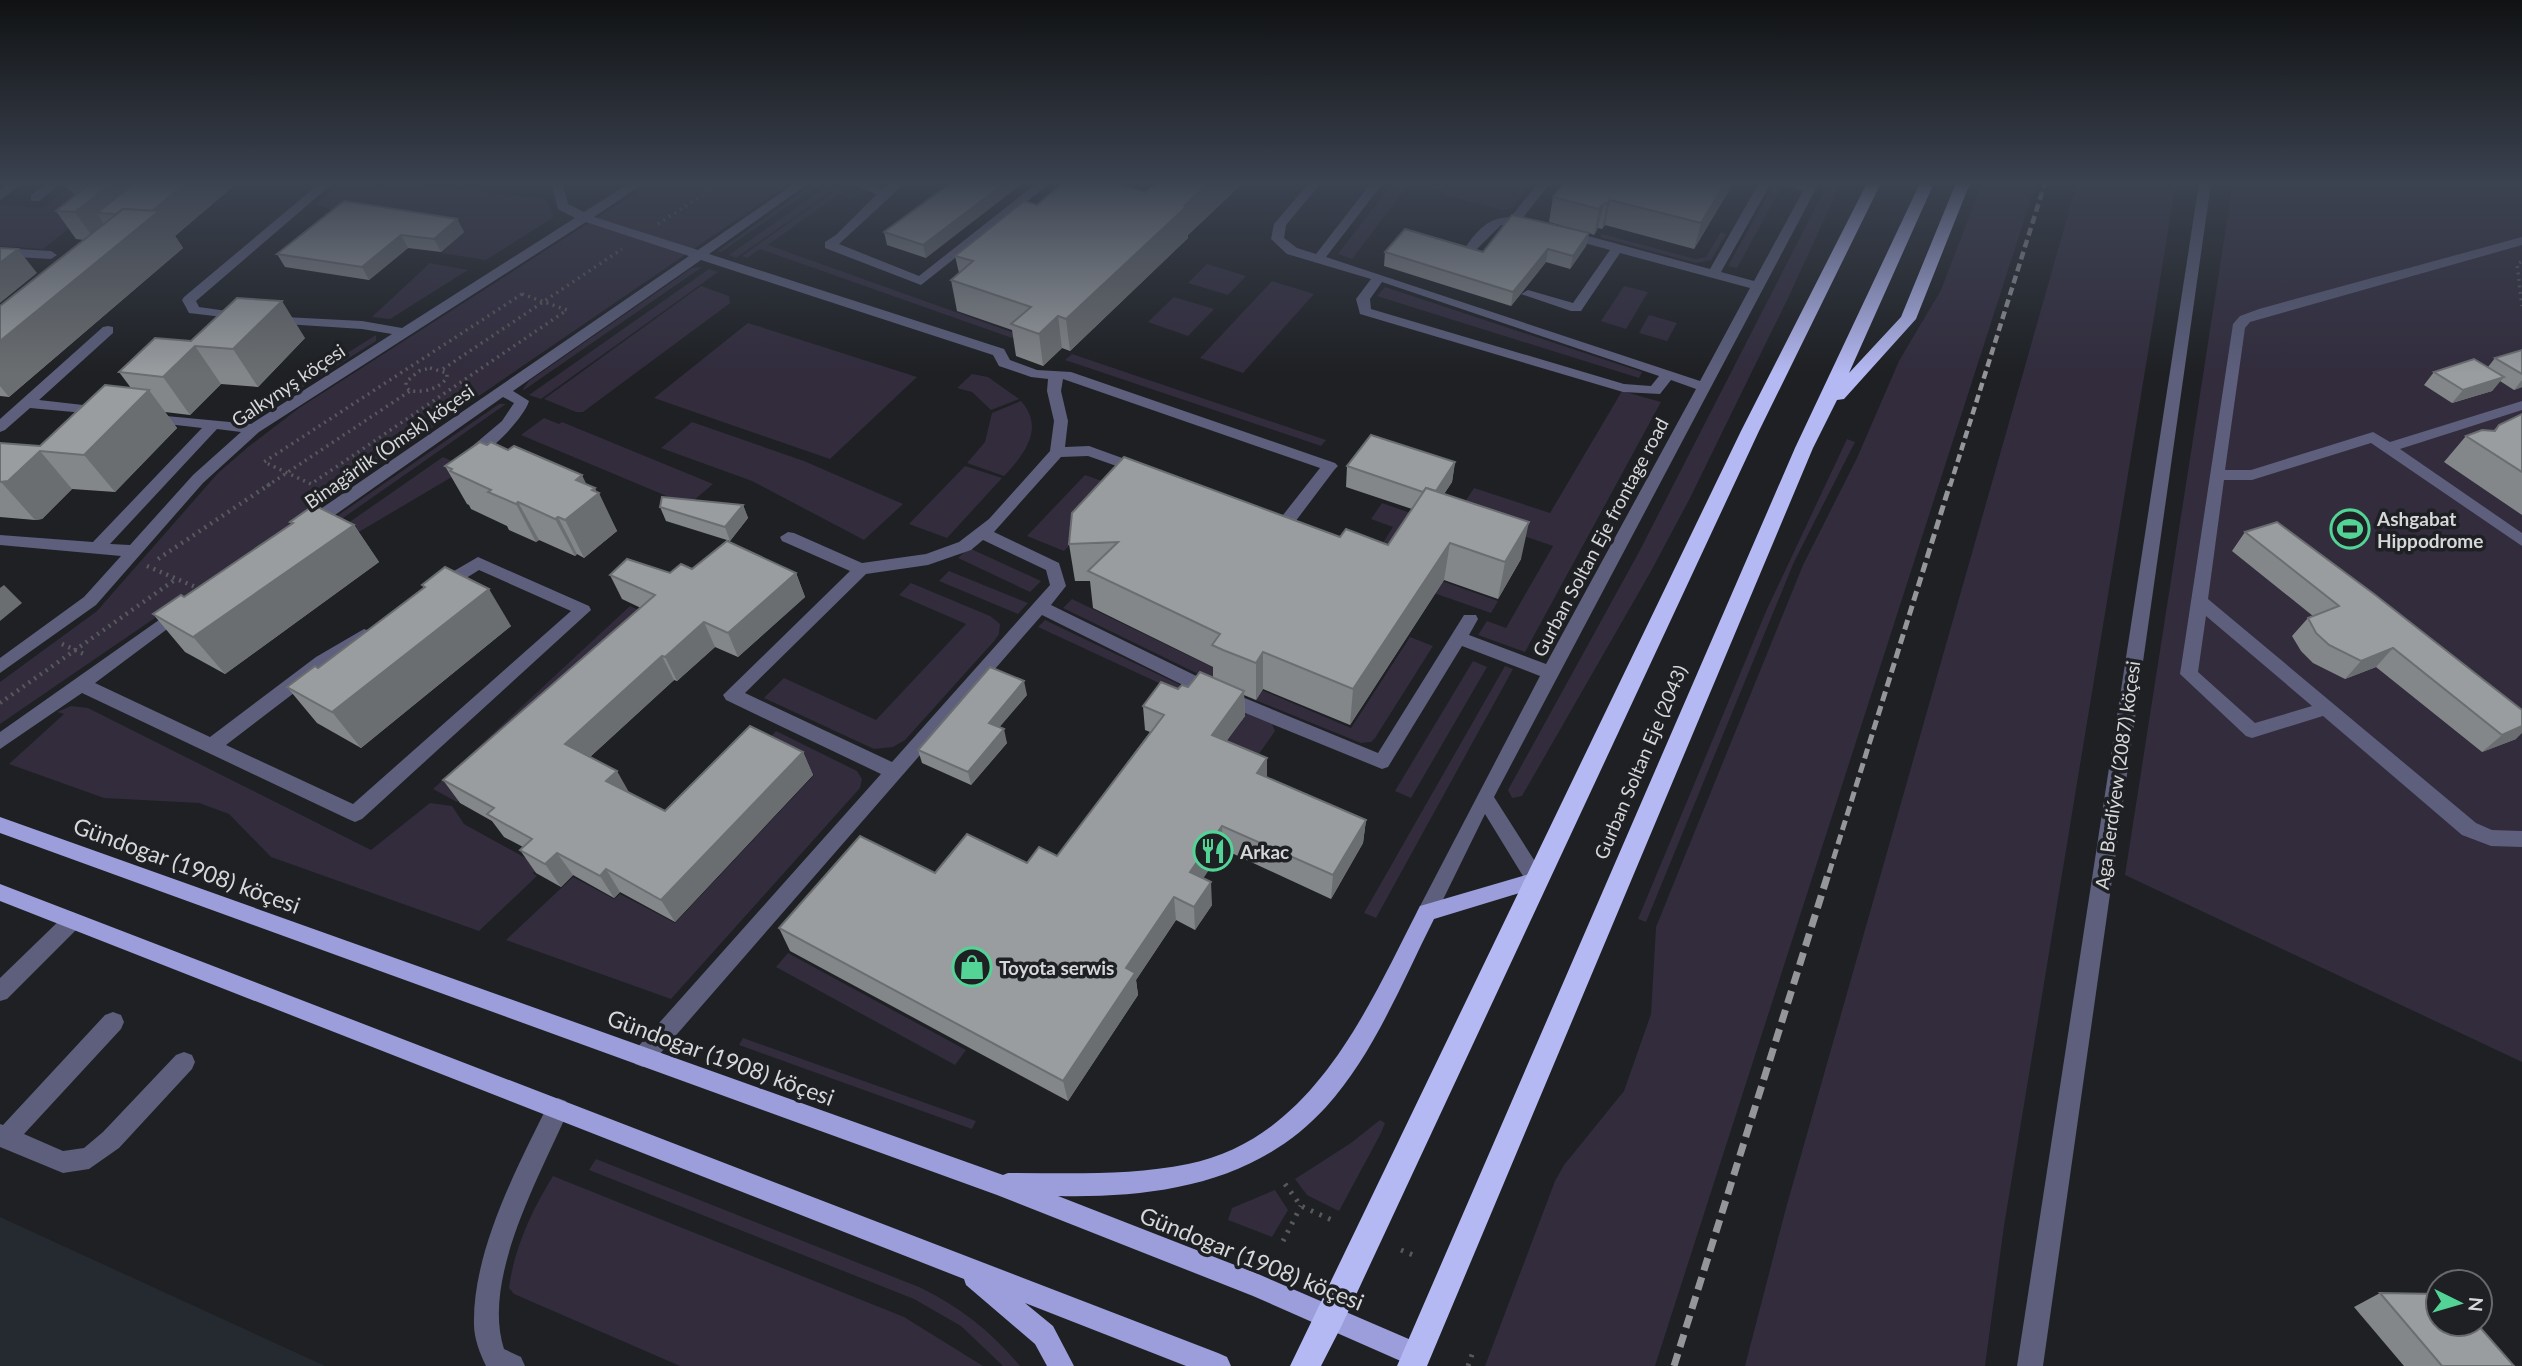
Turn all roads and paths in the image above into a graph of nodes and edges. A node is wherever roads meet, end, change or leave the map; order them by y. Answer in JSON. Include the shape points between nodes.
{"nodes":[{"id":1,"x":252,"y":247,"type":"edge"},
{"id":2,"x":535,"y":247,"type":"edge"},
{"id":3,"x":626,"y":247,"type":"edge"},
{"id":4,"x":673,"y":247,"type":"edge"},
{"id":5,"x":709,"y":247,"type":"edge"},
{"id":6,"x":833,"y":247,"type":"edge"},
{"id":7,"x":964,"y":247,"type":"edge"},
{"id":8,"x":1287,"y":247,"type":"edge"},
{"id":9,"x":1328,"y":247,"type":"edge"},
{"id":10,"x":1611,"y":247,"type":"edge"},
{"id":11,"x":1729,"y":247,"type":"edge"},
{"id":12,"x":1780,"y":247,"type":"edge"},
{"id":13,"x":1842,"y":247,"type":"edge"},
{"id":14,"x":1898,"y":247,"type":"edge"},
{"id":15,"x":1937,"y":247,"type":"edge"},
{"id":16,"x":2196,"y":247,"type":"edge"},
{"id":17,"x":2502,"y":247,"type":"edge"},
{"id":18,"x":1616,"y":248,"type":"junction"},
{"id":19,"x":0,"y":251,"type":"edge"},
{"id":20,"x":51,"y":255,"type":"dead end"},
{"id":21,"x":697,"y":255,"type":"junction"},
{"id":22,"x":1319,"y":258,"type":"junction"},
{"id":23,"x":2519,"y":262,"type":"dead end"},
{"id":24,"x":1713,"y":274,"type":"junction"},
{"id":25,"x":1379,"y":276,"type":"junction"},
{"id":26,"x":1759,"y":286,"type":"junction"},
{"id":27,"x":1528,"y":294,"type":"dead end"},
{"id":28,"x":544,"y":302,"type":"junction"},
{"id":29,"x":2522,"y":306,"type":"edge"},
{"id":30,"x":108,"y":330,"type":"dead end"},
{"id":31,"x":402,"y":332,"type":"junction"},
{"id":32,"x":443,"y":369,"type":"junction"},
{"id":33,"x":404,"y":371,"type":"junction"},
{"id":34,"x":413,"y":374,"type":"junction"},
{"id":35,"x":1668,"y":374,"type":"junction"},
{"id":36,"x":1056,"y":375,"type":"junction"},
{"id":37,"x":440,"y":386,"type":"junction"},
{"id":38,"x":1705,"y":387,"type":"junction"},
{"id":39,"x":450,"y":389,"type":"junction"},
{"id":40,"x":410,"y":391,"type":"junction"},
{"id":41,"x":502,"y":391,"type":"junction"},
{"id":42,"x":26,"y":403,"type":"junction"},
{"id":43,"x":2522,"y":405,"type":"edge"},
{"id":44,"x":1825,"y":409,"type":"junction"},
{"id":45,"x":214,"y":424,"type":"junction"},
{"id":46,"x":0,"y":427,"type":"edge"},
{"id":47,"x":254,"y":429,"type":"junction"},
{"id":48,"x":2388,"y":448,"type":"junction"},
{"id":49,"x":1057,"y":452,"type":"junction"},
{"id":50,"x":463,"y":460,"type":"edge"},
{"id":51,"x":287,"y":473,"type":"junction"},
{"id":52,"x":2217,"y":474,"type":"junction"},
{"id":53,"x":1155,"y":475,"type":"edge"},
{"id":54,"x":1260,"y":513,"type":"edge"},
{"id":55,"x":300,"y":531,"type":"edge"},
{"id":56,"x":982,"y":533,"type":"junction"},
{"id":57,"x":788,"y":537,"type":"dead end"},
{"id":58,"x":0,"y":540,"type":"edge"},
{"id":59,"x":2522,"y":541,"type":"edge"},
{"id":60,"x":97,"y":548,"type":"junction"},
{"id":61,"x":133,"y":559,"type":"junction"},
{"id":62,"x":148,"y":566,"type":"junction"},
{"id":63,"x":860,"y":569,"type":"junction"},
{"id":64,"x":176,"y":579,"type":"junction"},
{"id":65,"x":210,"y":594,"type":"joint"},
{"id":66,"x":422,"y":598,"type":"edge"},
{"id":67,"x":2199,"y":601,"type":"junction"},
{"id":68,"x":1040,"y":607,"type":"junction"},
{"id":69,"x":1470,"y":619,"type":"dead end"},
{"id":70,"x":377,"y":627,"type":"edge"},
{"id":71,"x":1458,"y":638,"type":"junction"},
{"id":72,"x":58,"y":642,"type":"dead end"},
{"id":73,"x":75,"y":650,"type":"junction"},
{"id":74,"x":94,"y":659,"type":"dead end"},
{"id":75,"x":0,"y":667,"type":"edge"},
{"id":76,"x":1551,"y":673,"type":"junction"},
{"id":77,"x":80,"y":684,"type":"junction"},
{"id":78,"x":0,"y":703,"type":"edge"},
{"id":79,"x":2325,"y":709,"type":"junction"},
{"id":80,"x":0,"y":742,"type":"edge"},
{"id":81,"x":212,"y":746,"type":"junction"},
{"id":82,"x":895,"y":772,"type":"junction"},
{"id":83,"x":1484,"y":797,"type":"junction"},
{"id":84,"x":0,"y":825,"type":"edge"},
{"id":85,"x":2522,"y":839,"type":"edge"},
{"id":86,"x":1536,"y":880,"type":"junction"},
{"id":87,"x":0,"y":892,"type":"edge"},
{"id":88,"x":1427,"y":912,"type":"junction"},
{"id":89,"x":72,"y":920,"type":"junction"},
{"id":90,"x":0,"y":992,"type":"edge"},
{"id":91,"x":113,"y":1022,"type":"dead end"},
{"id":92,"x":643,"y":1057,"type":"junction"},
{"id":93,"x":184,"y":1062,"type":"dead end"},
{"id":94,"x":558,"y":1109,"type":"junction"},
{"id":95,"x":3,"y":1137,"type":"edge"},
{"id":96,"x":996,"y":1184,"type":"junction"},
{"id":97,"x":1284,"y":1184,"type":"dead end"},
{"id":98,"x":1301,"y":1206,"type":"junction"},
{"id":99,"x":1334,"y":1221,"type":"dead end"},
{"id":100,"x":1283,"y":1241,"type":"dead end"},
{"id":101,"x":1401,"y":1250,"type":"dead end"},
{"id":102,"x":1413,"y":1255,"type":"dead end"},
{"id":103,"x":964,"y":1267,"type":"junction"},
{"id":104,"x":1331,"y":1317,"type":"junction"},
{"id":105,"x":1474,"y":1349,"type":"dead end"},
{"id":106,"x":1414,"y":1361,"type":"edge"},
{"id":107,"x":512,"y":1366,"type":"edge"},
{"id":108,"x":1062,"y":1366,"type":"edge"},
{"id":109,"x":1218,"y":1366,"type":"edge"},
{"id":110,"x":1306,"y":1366,"type":"edge"},
{"id":111,"x":1468,"y":1366,"type":"edge"},
{"id":112,"x":2029,"y":1366,"type":"edge"}],
"edges":[{"from":1,"to":31,"type":"street","via":[[189,300],[194,310]]},
{"from":2,"to":31,"type":"street","name":"Galkynyş köçesi"},
{"from":3,"to":28,"type":"path"},
{"from":4,"to":21,"type":"street"},
{"from":5,"to":21,"type":"street","name":"Binagärlik (Omsk) köçesi"},
{"from":6,"to":7,"type":"street","via":[[921,281]]},
{"from":8,"to":22,"type":"street"},
{"from":9,"to":22,"type":"street"},
{"from":10,"to":18,"type":"street"},
{"from":11,"to":24,"type":"street"},
{"from":12,"to":26,"type":"street","name":"Gurban Soltan Eje frontage road"},
{"from":13,"to":86,"type":"highway","name":"Gurban Soltan Eje (2043)"},
{"from":14,"to":44,"type":"highway","name":"Gurban Soltan Eje (2043)"},
{"from":15,"to":44,"type":"highway","via":[[1908,319]]},
{"from":16,"to":112,"type":"street","name":"Aga Berdiýew (2087) köçesi"},
{"from":17,"to":52,"type":"street","via":[[2245,319],[2236,332]]},
{"from":18,"to":24,"type":"street"},
{"from":18,"to":27,"type":"street","via":[[1576,308]]},
{"from":19,"to":20,"type":"street"},
{"from":21,"to":36,"type":"street","via":[[999,352],[1004,363]]},
{"from":21,"to":41,"type":"street","name":"Binagärlik (Omsk) köçesi"},
{"from":22,"to":25,"type":"street"},
{"from":23,"to":29,"type":"path"},
{"from":24,"to":26,"type":"street"},
{"from":25,"to":35,"type":"street"},
{"from":25,"to":35,"type":"street","via":[[1363,299],[1366,311],[1623,388],[1655,391]]},
{"from":26,"to":38,"type":"street","name":"Gurban Soltan Eje frontage road"},
{"from":28,"to":32,"type":"path"},
{"from":28,"to":33,"type":"path","via":[[522,293]]},
{"from":28,"to":39,"type":"path","via":[[567,310]]},
{"from":30,"to":42,"type":"street"},
{"from":31,"to":47,"type":"street","name":"Galkynyş köçesi"},
{"from":32,"to":34,"type":"path"},
{"from":32,"to":37,"type":"path","via":[[447,378]]},
{"from":33,"to":34,"type":"path"},
{"from":33,"to":51,"type":"path","via":[[264,462]]},
{"from":34,"to":40,"type":"path","via":[[406,382]]},
{"from":35,"to":38,"type":"street"},
{"from":36,"to":49,"type":"street","via":[[1054,391],[1061,421]]},
{"from":36,"to":54,"type":"street","via":[[1330,466],[1286,523]]},
{"from":37,"to":39,"type":"path"},
{"from":37,"to":40,"type":"path"},
{"from":38,"to":76,"type":"street","name":"Gurban Soltan Eje frontage road"},
{"from":39,"to":51,"type":"path","via":[[311,484]]},
{"from":40,"to":51,"type":"path"},
{"from":41,"to":50,"type":"street","via":[[522,401],[522,407]]},
{"from":41,"to":55,"type":"street","name":"Binagärlik (Omsk) köçesi"},
{"from":42,"to":45,"type":"street"},
{"from":42,"to":46,"type":"street"},
{"from":43,"to":48,"type":"street","via":[[2444,436]]},
{"from":44,"to":106,"type":"highway","name":"Gurban Soltan Eje (2043)","via":[[1804,448]]},
{"from":45,"to":47,"type":"street"},
{"from":45,"to":60,"type":"street"},
{"from":47,"to":61,"type":"street","name":"Galkynyş köçesi","via":[[198,479]]},
{"from":48,"to":52,"type":"street","via":[[2373,437],[2252,475]]},
{"from":48,"to":59,"type":"street"},
{"from":49,"to":53,"type":"street","via":[[1089,452]]},
{"from":49,"to":56,"type":"street"},
{"from":51,"to":62,"type":"path"},
{"from":52,"to":67,"type":"street"},
{"from":56,"to":63,"type":"street","via":[[965,546],[928,559]]},
{"from":56,"to":68,"type":"street","via":[[1053,567],[1058,586]]},
{"from":57,"to":63,"type":"street"},
{"from":58,"to":60,"type":"street"},
{"from":60,"to":61,"type":"street"},
{"from":61,"to":62,"type":"path"},
{"from":61,"to":75,"type":"street","name":"Galkynyş köçesi","via":[[60,626]]},
{"from":62,"to":64,"type":"path"},
{"from":63,"to":82,"type":"street","via":[[732,695]]},
{"from":64,"to":65,"type":"path"},
{"from":64,"to":73,"type":"path"},
{"from":65,"to":77,"type":"street"},
{"from":66,"to":81,"type":"street","via":[[478,563],[583,610],[355,814]]},
{"from":67,"to":79,"type":"street"},
{"from":67,"to":79,"type":"street","via":[[2189,674],[2252,731]]},
{"from":68,"to":71,"type":"street","via":[[1217,694],[1382,762]]},
{"from":68,"to":82,"type":"street"},
{"from":69,"to":71,"type":"street"},
{"from":70,"to":81,"type":"street","via":[[322,662]]},
{"from":71,"to":76,"type":"street"},
{"from":72,"to":73,"type":"path"},
{"from":73,"to":74,"type":"path"},
{"from":73,"to":78,"type":"path"},
{"from":76,"to":83,"type":"street","name":"Gurban Soltan Eje frontage road"},
{"from":77,"to":80,"type":"street"},
{"from":77,"to":81,"type":"street"},
{"from":79,"to":85,"type":"street","via":[[2469,829],[2491,838]]},
{"from":82,"to":92,"type":"street"},
{"from":83,"to":86,"type":"street"},
{"from":83,"to":88,"type":"street","name":"Gurban Soltan Eje frontage road"},
{"from":84,"to":92,"type":"main road","name":"Gündogar (1908) köçesi"},
{"from":86,"to":88,"type":"main road"},
{"from":86,"to":104,"type":"highway","name":"Gurban Soltan Eje (2043)"},
{"from":87,"to":89,"type":"main road"},
{"from":88,"to":96,"type":"main road","via":[[1355,1050],[1332,1084],[1308,1113],[1261,1149],[1230,1163],[1125,1184]]},
{"from":89,"to":90,"type":"street"},
{"from":89,"to":94,"type":"main road"},
{"from":91,"to":95,"type":"street"},
{"from":92,"to":96,"type":"main road","name":"Gündogar (1908) köçesi"},
{"from":93,"to":95,"type":"street","via":[[89,1158],[63,1162]]},
{"from":94,"to":103,"type":"main road"},
{"from":94,"to":107,"type":"street","via":[[534,1156],[493,1267],[485,1324],[494,1357]]},
{"from":96,"to":104,"type":"main road","name":"Gündogar (1908) köçesi"},
{"from":97,"to":98,"type":"path"},
{"from":98,"to":99,"type":"path"},
{"from":98,"to":100,"type":"path"},
{"from":101,"to":102,"type":"path"},
{"from":103,"to":108,"type":"main road","via":[[1044,1335]]},
{"from":103,"to":109,"type":"main road"},
{"from":104,"to":106,"type":"main road","name":"Gündogar (1908) köçesi"},
{"from":104,"to":110,"type":"highway","name":"Gurban Soltan Eje (2043)"},
{"from":105,"to":111,"type":"path"}]}
